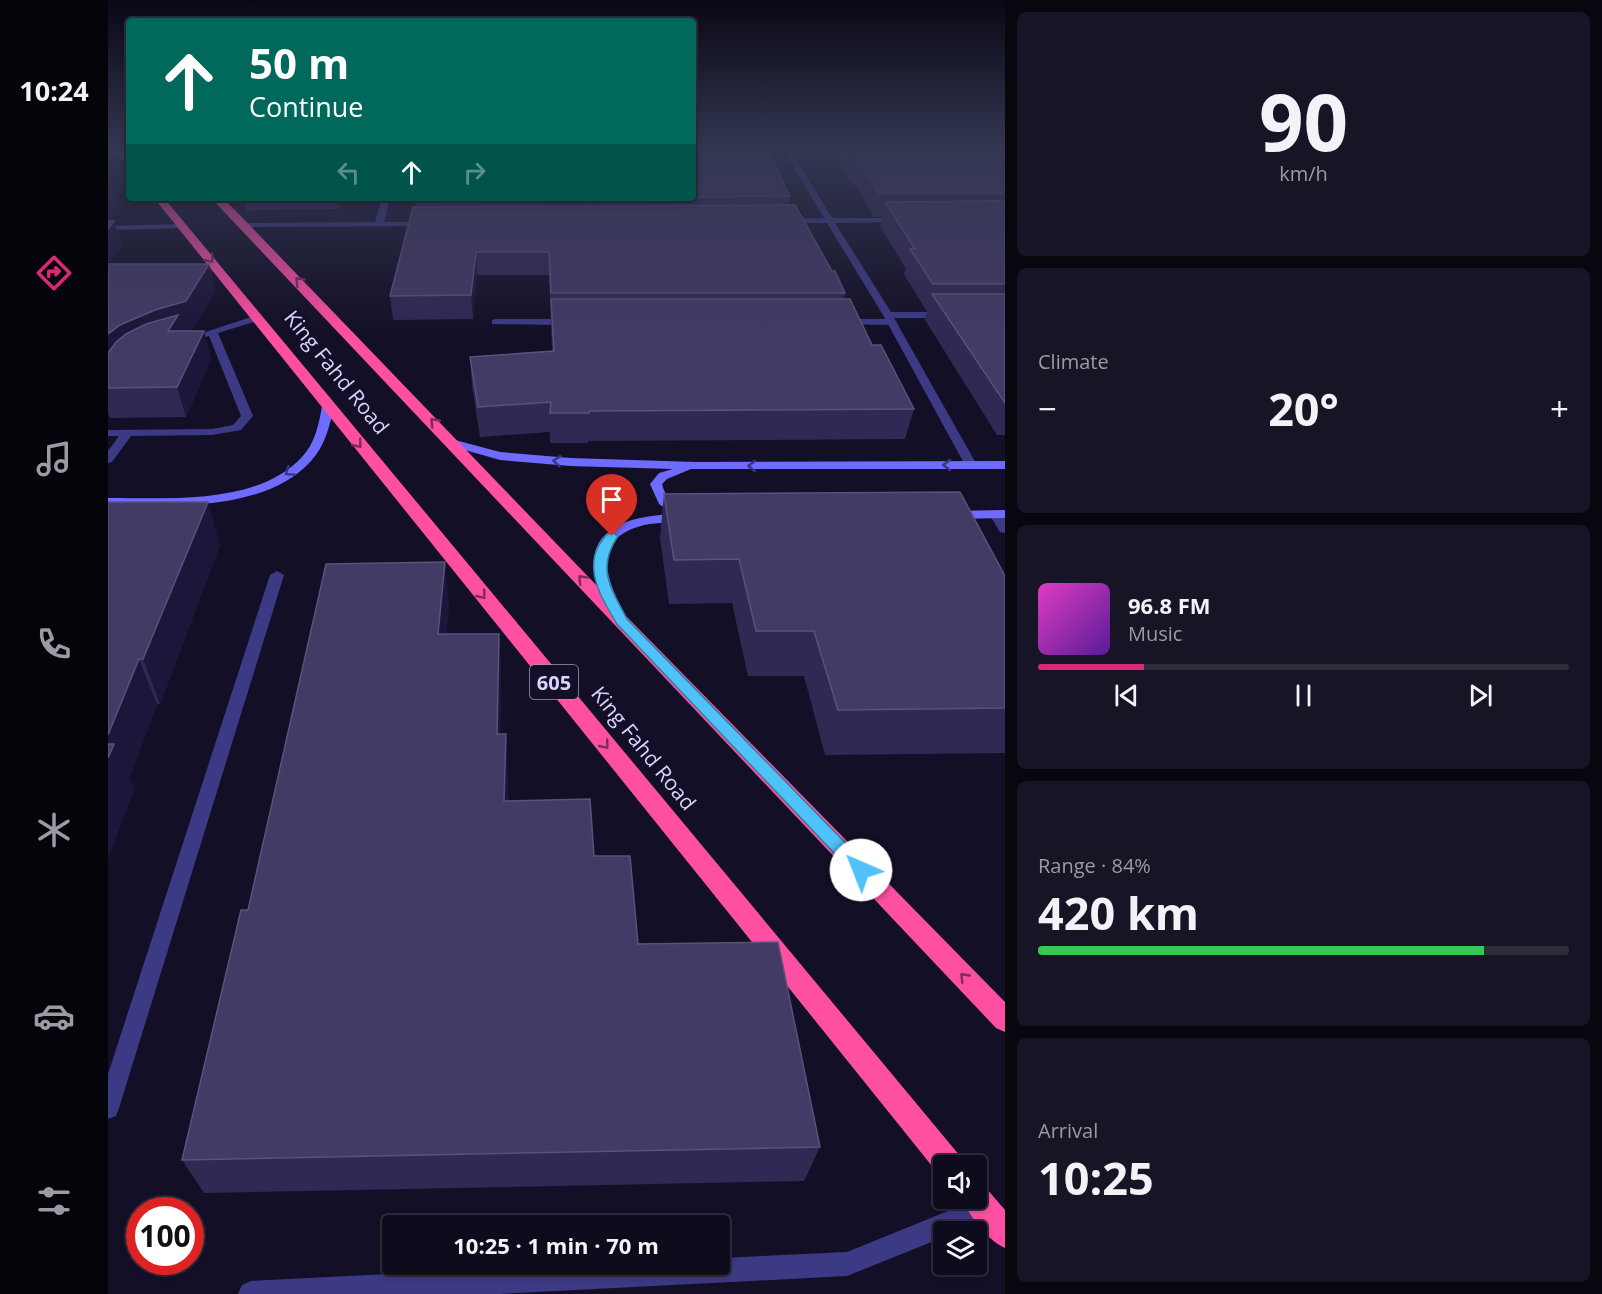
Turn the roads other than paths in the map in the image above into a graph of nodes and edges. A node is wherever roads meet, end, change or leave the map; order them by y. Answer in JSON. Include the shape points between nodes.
{"nodes":[{"id":1,"x":170,"y":211,"type":"edge"},
{"id":2,"x":233,"y":211,"type":"edge"},
{"id":3,"x":382,"y":211,"type":"edge"},
{"id":4,"x":823,"y":211,"type":"edge"},
{"id":5,"x":911,"y":220,"type":"edge"},
{"id":6,"x":781,"y":221,"type":"edge"},
{"id":7,"x":829,"y":221,"type":"junction"},
{"id":8,"x":379,"y":224,"type":"junction"},
{"id":9,"x":438,"y":224,"type":"edge"},
{"id":10,"x":245,"y":225,"type":"junction"},
{"id":11,"x":183,"y":226,"type":"junction"},
{"id":12,"x":108,"y":228,"type":"edge"},
{"id":13,"x":958,"y":315,"type":"edge"},
{"id":14,"x":257,"y":318,"type":"junction"},
{"id":15,"x":890,"y":318,"type":"junction"},
{"id":16,"x":495,"y":322,"type":"dead end"},
{"id":17,"x":577,"y":322,"type":"edge"},
{"id":18,"x":833,"y":322,"type":"edge"},
{"id":19,"x":212,"y":332,"type":"junction"},
{"id":20,"x":192,"y":338,"type":"edge"},
{"id":21,"x":328,"y":406,"type":"junction"},
{"id":22,"x":108,"y":433,"type":"edge"},
{"id":23,"x":127,"y":433,"type":"junction"},
{"id":24,"x":455,"y":444,"type":"junction"},
{"id":25,"x":108,"y":459,"type":"edge"},
{"id":26,"x":971,"y":465,"type":"junction"},
{"id":27,"x":1005,"y":465,"type":"edge"},
{"id":28,"x":696,"y":466,"type":"junction"},
{"id":29,"x":108,"y":502,"type":"edge"},
{"id":30,"x":1000,"y":514,"type":"edge"},
{"id":31,"x":937,"y":515,"type":"edge"},
{"id":32,"x":1005,"y":529,"type":"edge"},
{"id":33,"x":277,"y":575,"type":"dead end"},
{"id":34,"x":621,"y":621,"type":"junction"},
{"id":35,"x":1005,"y":1020,"type":"edge"},
{"id":36,"x":108,"y":1108,"type":"edge"},
{"id":37,"x":941,"y":1155,"type":"edge"},
{"id":38,"x":968,"y":1209,"type":"edge"},
{"id":39,"x":986,"y":1209,"type":"edge"},
{"id":40,"x":1005,"y":1233,"type":"edge"},
{"id":41,"x":251,"y":1294,"type":"edge"}],
"edges":[{"from":1,"to":11,"type":"highway","name":"King Fahd Road","number":"605"},
{"from":2,"to":10,"type":"highway","name":"King Fahd Road"},
{"from":3,"to":8,"type":"street"},
{"from":4,"to":7,"type":"street"},
{"from":5,"to":7,"type":"street"},
{"from":6,"to":7,"type":"street"},
{"from":7,"to":15,"type":"street"},
{"from":8,"to":9,"type":"street"},
{"from":8,"to":10,"type":"street"},
{"from":24,"to":10,"type":"highway","name":"King Fahd Road","one_way":true},
{"from":11,"to":12,"type":"street"},
{"from":11,"to":14,"type":"highway","name":"King Fahd Road","number":"605","one_way":true},
{"from":13,"to":15,"type":"street"},
{"from":14,"to":19,"type":"street"},
{"from":14,"to":21,"type":"highway","name":"King Fahd Road","number":"605"},
{"from":15,"to":18,"type":"street"},
{"from":15,"to":26,"type":"street"},
{"from":16,"to":17,"type":"street"},
{"from":19,"to":20,"type":"street"},
{"from":19,"to":23,"type":"street","via":[[247,416],[237,428]]},
{"from":21,"to":29,"type":"street","one_way":true,"via":[[322,434],[311,453],[267,486],[202,500]]},
{"from":21,"to":37,"type":"highway","name":"King Fahd Road","number":"605","one_way":true},
{"from":22,"to":23,"type":"street"},
{"from":23,"to":25,"type":"street"},
{"from":28,"to":24,"type":"street","one_way":true,"via":[[500,456]]},
{"from":34,"to":24,"type":"highway","name":"King Fahd Road","one_way":true},
{"from":26,"to":27,"type":"street"},
{"from":26,"to":28,"type":"street","one_way":true},
{"from":28,"to":34,"type":"street","via":[[663,476],[656,484],[664,503],[676,511],[695,515],[651,518],[627,526],[612,536],[603,549],[599,566],[603,583]]},
{"from":30,"to":31,"type":"street"},
{"from":30,"to":32,"type":"street"},
{"from":33,"to":36,"type":"street"},
{"from":35,"to":34,"type":"highway","name":"King Fahd Road","one_way":true},
{"from":38,"to":41,"type":"street","via":[[847,1264]]},
{"from":39,"to":40,"type":"highway"}]}
